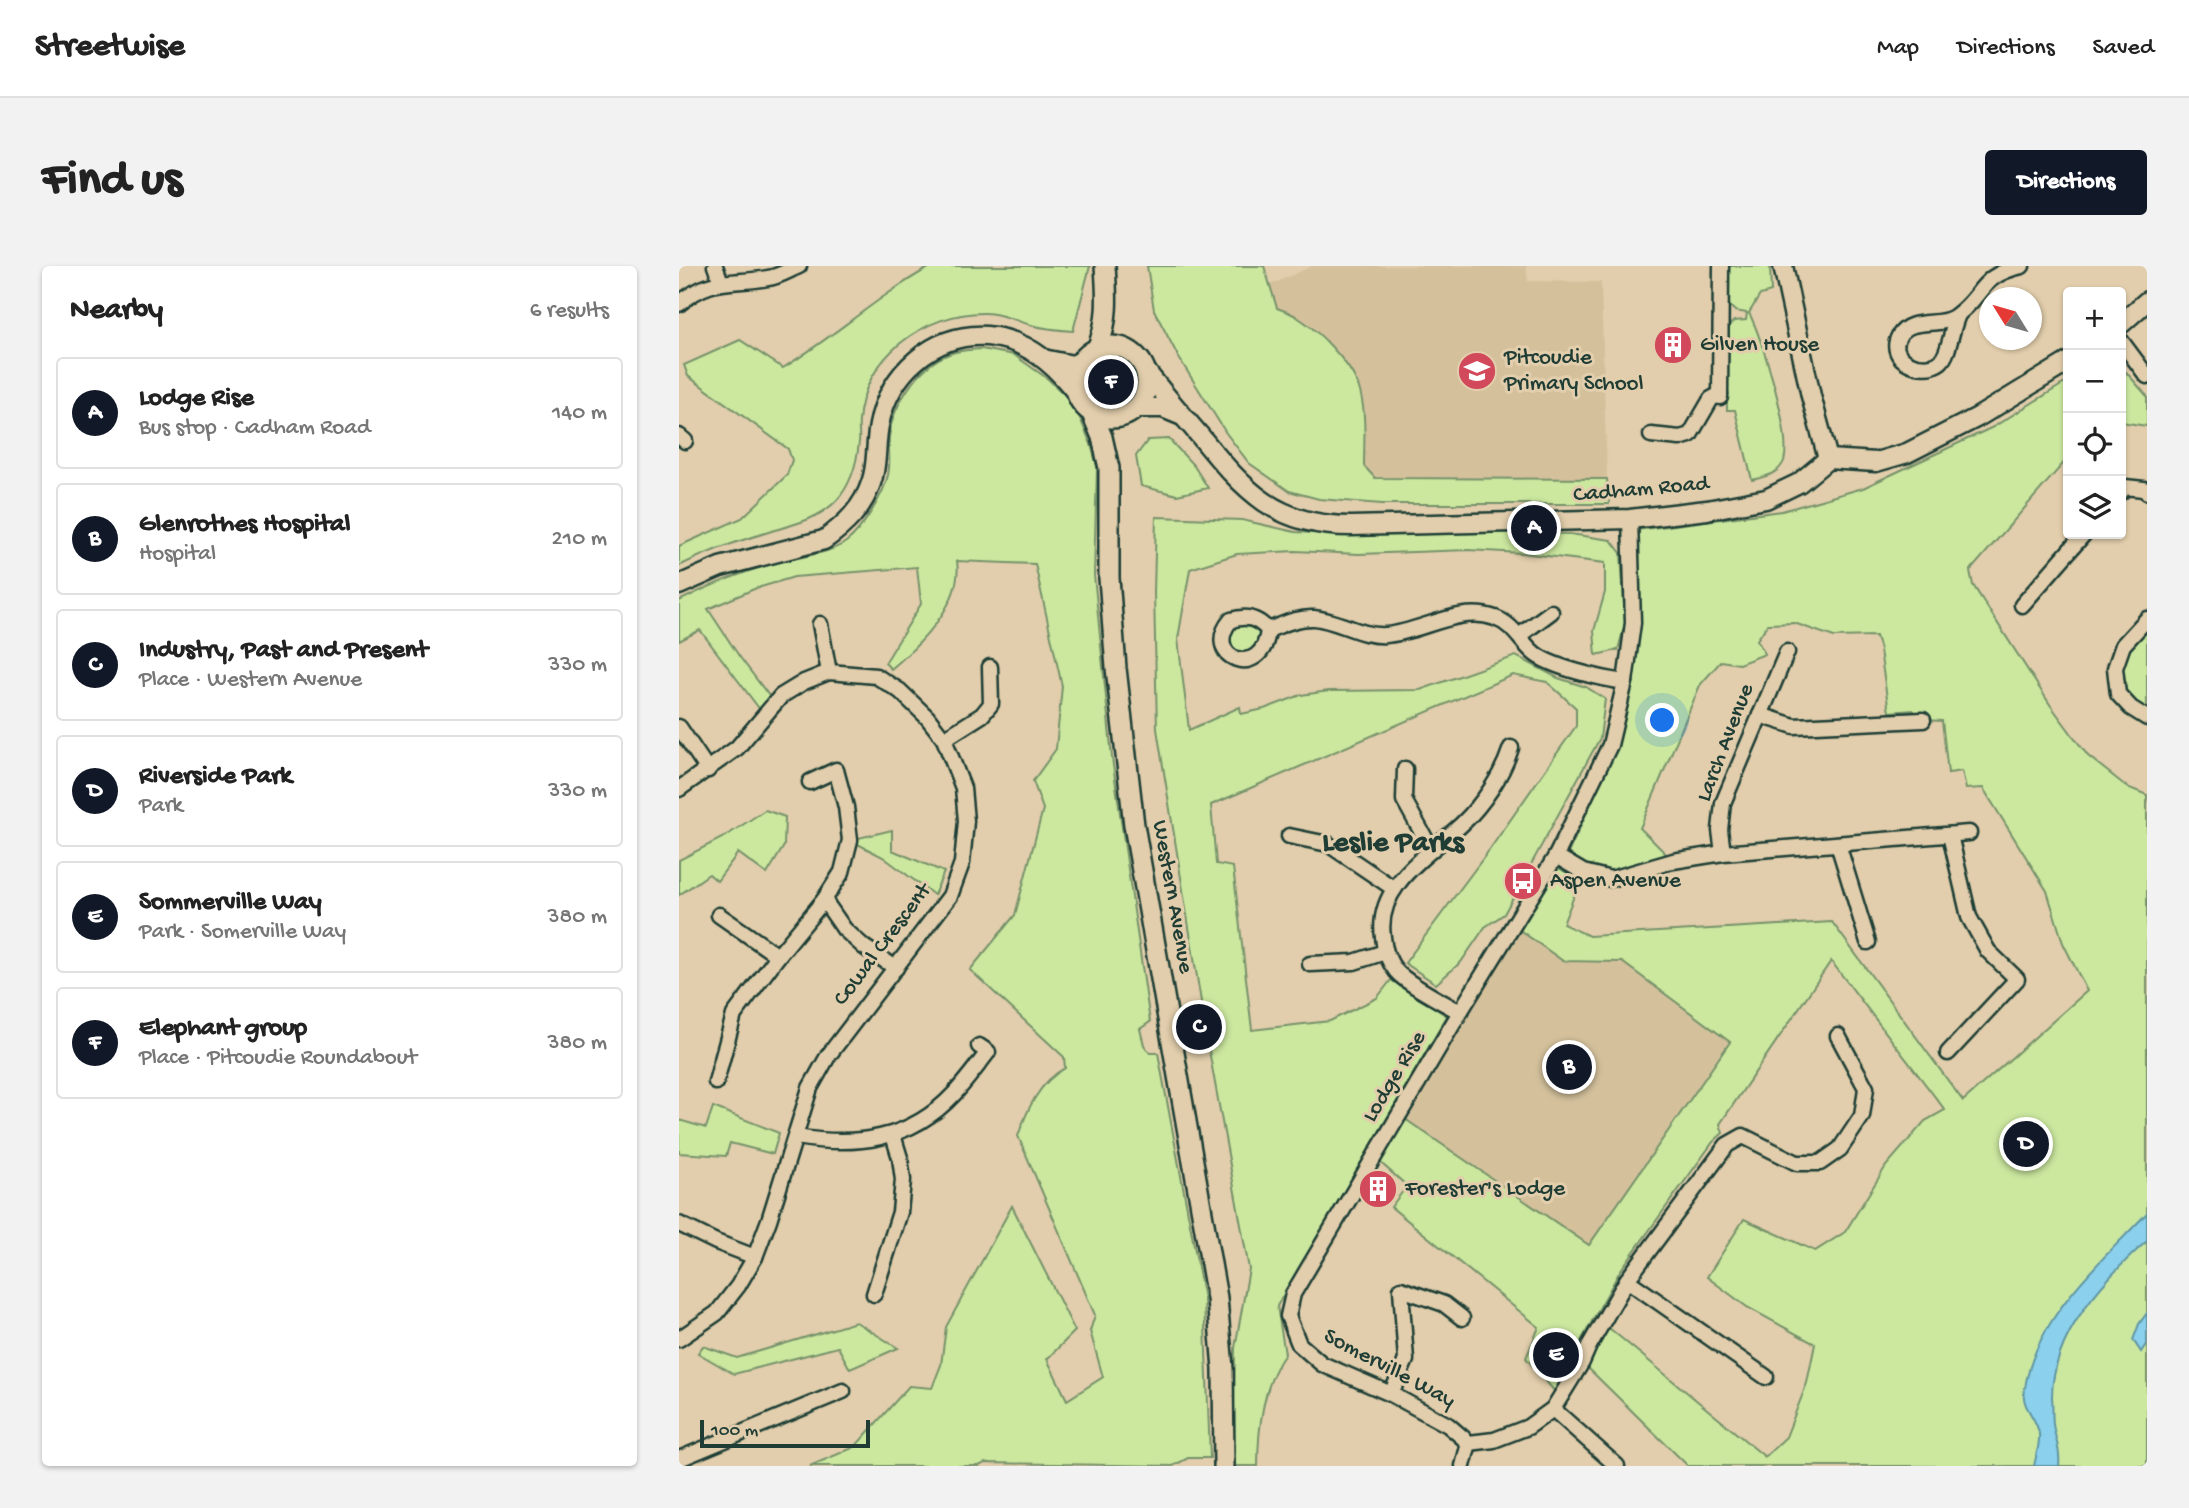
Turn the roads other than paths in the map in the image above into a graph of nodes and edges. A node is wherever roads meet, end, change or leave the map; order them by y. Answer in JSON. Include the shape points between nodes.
{"nodes":[{"id":1,"x":715,"y":266,"type":"edge"},
{"id":2,"x":799,"y":266,"type":"edge"},
{"id":3,"x":1105,"y":266,"type":"edge"},
{"id":4,"x":1721,"y":266,"type":"edge"},
{"id":5,"x":1783,"y":266,"type":"edge"},
{"id":6,"x":2022,"y":266,"type":"edge"},
{"id":7,"x":721,"y":282,"type":"junction"},
{"id":8,"x":2147,"y":301,"type":"edge"},
{"id":9,"x":679,"y":304,"type":"edge"},
{"id":10,"x":1959,"y":313,"type":"junction"},
{"id":11,"x":1107,"y":314,"type":"junction"},
{"id":12,"x":2126,"y":320,"type":"edge"},
{"id":13,"x":2126,"y":348,"type":"edge"},
{"id":14,"x":1127,"y":349,"type":"junction"},
{"id":15,"x":1090,"y":354,"type":"junction"},
{"id":16,"x":1045,"y":359,"type":"junction"},
{"id":17,"x":2063,"y":365,"type":"edge"},
{"id":18,"x":1146,"y":371,"type":"junction"},
{"id":19,"x":2147,"y":376,"type":"edge"},
{"id":20,"x":1078,"y":395,"type":"junction"},
{"id":21,"x":1091,"y":411,"type":"junction"},
{"id":22,"x":1131,"y":411,"type":"junction"},
{"id":23,"x":1180,"y":415,"type":"junction"},
{"id":24,"x":1651,"y":435,"type":"dead end"},
{"id":25,"x":1107,"y":459,"type":"junction"},
{"id":26,"x":1828,"y":459,"type":"junction"},
{"id":27,"x":2126,"y":487,"type":"edge"},
{"id":28,"x":2147,"y":492,"type":"edge"},
{"id":29,"x":1630,"y":519,"type":"junction"},
{"id":30,"x":2080,"y":539,"type":"edge"},
{"id":31,"x":679,"y":584,"type":"edge"},
{"id":32,"x":2022,"y":605,"type":"dead end"},
{"id":33,"x":1551,"y":612,"type":"dead end"},
{"id":34,"x":2147,"y":620,"type":"edge"},
{"id":35,"x":820,"y":624,"type":"dead end"},
{"id":36,"x":1268,"y":631,"type":"dead end"},
{"id":37,"x":1520,"y":635,"type":"junction"},
{"id":38,"x":1787,"y":652,"type":"dead end"},
{"id":39,"x":991,"y":667,"type":"dead end"},
{"id":40,"x":829,"y":672,"type":"junction"},
{"id":41,"x":1625,"y":682,"type":"junction"},
{"id":42,"x":1760,"y":715,"type":"junction"},
{"id":43,"x":2147,"y":718,"type":"edge"},
{"id":44,"x":1923,"y":720,"type":"dead end"},
{"id":45,"x":679,"y":727,"type":"edge"},
{"id":46,"x":944,"y":739,"type":"junction"},
{"id":47,"x":1511,"y":748,"type":"dead end"},
{"id":48,"x":1405,"y":769,"type":"dead end"},
{"id":49,"x":708,"y":770,"type":"junction"},
{"id":50,"x":810,"y":782,"type":"dead end"},
{"id":51,"x":679,"y":789,"type":"edge"},
{"id":52,"x":1969,"y":833,"type":"dead end"},
{"id":53,"x":1289,"y":835,"type":"dead end"},
{"id":54,"x":1950,"y":835,"type":"junction"},
{"id":55,"x":1838,"y":844,"type":"junction"},
{"id":56,"x":1431,"y":849,"type":"junction"},
{"id":57,"x":1723,"y":853,"type":"junction"},
{"id":58,"x":1556,"y":856,"type":"junction"},
{"id":59,"x":1393,"y":888,"type":"junction"},
{"id":60,"x":824,"y":900,"type":"junction"},
{"id":61,"x":719,"y":915,"type":"dead end"},
{"id":62,"x":1868,"y":942,"type":"dead end"},
{"id":63,"x":1385,"y":952,"type":"junction"},
{"id":64,"x":778,"y":956,"type":"junction"},
{"id":65,"x":1310,"y":964,"type":"dead end"},
{"id":66,"x":896,"y":968,"type":"junction"},
{"id":67,"x":1459,"y":1012,"type":"junction"},
{"id":68,"x":1838,"y":1036,"type":"dead end"},
{"id":69,"x":988,"y":1052,"type":"dead end"},
{"id":70,"x":1948,"y":1053,"type":"dead end"},
{"id":71,"x":716,"y":1082,"type":"dead end"},
{"id":72,"x":893,"y":1135,"type":"junction"},
{"id":73,"x":796,"y":1137,"type":"junction"},
{"id":74,"x":679,"y":1224,"type":"edge"},
{"id":75,"x":755,"y":1257,"type":"junction"},
{"id":76,"x":1627,"y":1280,"type":"junction"},
{"id":77,"x":874,"y":1294,"type":"dead end"},
{"id":78,"x":1291,"y":1301,"type":"joint"},
{"id":79,"x":1462,"y":1318,"type":"dead end"},
{"id":80,"x":679,"y":1339,"type":"edge"},
{"id":81,"x":1766,"y":1377,"type":"dead end"},
{"id":82,"x":842,"y":1391,"type":"dead end"},
{"id":83,"x":1391,"y":1394,"type":"junction"},
{"id":84,"x":1553,"y":1409,"type":"junction"},
{"id":85,"x":1469,"y":1443,"type":"junction"},
{"id":86,"x":679,"y":1459,"type":"edge"},
{"id":87,"x":1224,"y":1466,"type":"edge"},
{"id":88,"x":1463,"y":1466,"type":"edge"},
{"id":89,"x":1617,"y":1466,"type":"edge"}],
"edges":[{"from":1,"to":7,"type":"street"},
{"from":2,"to":7,"type":"street","via":[[770,278]]},
{"from":3,"to":11,"type":"main road"},
{"from":4,"to":24,"type":"street","via":[[1720,396],[1711,399],[1690,435]]},
{"from":5,"to":26,"type":"street"},
{"from":6,"to":10,"type":"street","via":[[1996,274]]},
{"from":7,"to":9,"type":"street","via":[[695,290]]},
{"from":8,"to":12,"type":"street"},
{"from":10,"to":10,"type":"street","via":[[1946,321],[1908,328],[1897,343],[1902,359],[1917,368],[1938,364],[1947,354]]},
{"from":11,"to":14,"type":"main road"},
{"from":11,"to":15,"type":"main road","via":[[1104,333]]},
{"from":13,"to":19,"type":"street"},
{"from":14,"to":15,"type":"main road","via":[[1117,346]]},
{"from":14,"to":18,"type":"main road"},
{"from":15,"to":16,"type":"street","via":[[1073,365]]},
{"from":15,"to":20,"type":"main road","via":[[1077,371]]},
{"from":16,"to":20,"type":"street"},
{"from":16,"to":31,"type":"street","via":[[999,337],[965,336],[927,352],[888,393],[871,485],[863,503],[838,530],[824,540],[720,567]]},
{"from":17,"to":26,"type":"street","via":[[1978,417],[1907,453],[1876,462]]},
{"from":18,"to":22,"type":"main road","via":[[1146,391]]},
{"from":18,"to":23,"type":"street","name":"Cadham Road"},
{"from":20,"to":21,"type":"main road"},
{"from":21,"to":22,"type":"main road","via":[[1108,418]]},
{"from":21,"to":25,"type":"main road"},
{"from":22,"to":23,"type":"street","via":[[1163,408]]},
{"from":22,"to":25,"type":"main road","via":[[1112,440]]},
{"from":23,"to":29,"type":"street","name":"Cadham Road","via":[[1255,496],[1286,514],[1315,523]]},
{"from":25,"to":87,"type":"main road","name":"Western Avenue","via":[[1109,578],[1124,748],[1146,903],[1217,1298]]},
{"from":26,"to":29,"type":"street","name":"Cadham Road","via":[[1799,483],[1766,499]]},
{"from":27,"to":28,"type":"street"},
{"from":29,"to":41,"type":"street","name":"Lodge Rise","via":[[1633,623]]},
{"from":30,"to":32,"type":"street"},
{"from":33,"to":37,"type":"street"},
{"from":34,"to":43,"type":"street","via":[[2123,645],[2115,668],[2118,694]]},
{"from":35,"to":40,"type":"street"},
{"from":36,"to":37,"type":"street","via":[[1314,618],[1385,635],[1463,614],[1496,618]]},
{"from":37,"to":41,"type":"street","via":[[1535,655],[1588,675]]},
{"from":38,"to":42,"type":"street","name":"Larch Avenue"},
{"from":39,"to":46,"type":"street","via":[[991,704]]},
{"from":40,"to":46,"type":"street","name":"Cowal Crescent","via":[[876,676],[927,717]]},
{"from":40,"to":49,"type":"street","name":"Cowal Crescent","via":[[781,696],[737,748]]},
{"from":41,"to":58,"type":"street","name":"Lodge Rise","via":[[1610,745]]},
{"from":42,"to":44,"type":"street","via":[[1794,726]]},
{"from":42,"to":57,"type":"street","name":"Larch Avenue","via":[[1723,803]]},
{"from":45,"to":49,"type":"street"},
{"from":46,"to":66,"type":"street","name":"Cowal Crescent","via":[[963,788],[963,863],[950,896]]},
{"from":47,"to":56,"type":"street","via":[[1503,772],[1463,823]]},
{"from":48,"to":56,"type":"street","via":[[1404,800]]},
{"from":49,"to":51,"type":"street","name":"Cowal Crescent"},
{"from":50,"to":60,"type":"street","via":[[837,770],[850,840],[842,872]]},
{"from":52,"to":54,"type":"street"},
{"from":53,"to":59,"type":"street","via":[[1328,844]]},
{"from":54,"to":55,"type":"street"},
{"from":54,"to":70,"type":"street","via":[[1969,917],[1988,951],[2017,979]]},
{"from":55,"to":57,"type":"street"},
{"from":55,"to":62,"type":"street"},
{"from":56,"to":59,"type":"street"},
{"from":57,"to":58,"type":"street","via":[[1672,861],[1611,879],[1583,872]]},
{"from":58,"to":67,"type":"street","name":"Lodge Rise"},
{"from":59,"to":63,"type":"street","via":[[1381,923]]},
{"from":60,"to":64,"type":"street"},
{"from":60,"to":66,"type":"street","via":[[844,929]]},
{"from":61,"to":64,"type":"street"},
{"from":63,"to":65,"type":"street","via":[[1354,962]]},
{"from":63,"to":67,"type":"street","via":[[1397,973]]},
{"from":64,"to":71,"type":"street","via":[[734,1015]]},
{"from":66,"to":73,"type":"street","name":"Cowal Crescent","via":[[828,1056],[810,1088]]},
{"from":67,"to":78,"type":"street","name":"Lodge Rise"},
{"from":68,"to":76,"type":"street","via":[[1866,1088],[1862,1116],[1840,1149],[1820,1163],[1797,1163],[1743,1136],[1727,1145]]},
{"from":69,"to":72,"type":"street","via":[[952,1096]]},
{"from":72,"to":73,"type":"street","via":[[829,1142]]},
{"from":72,"to":77,"type":"street","via":[[903,1180],[899,1212]]},
{"from":73,"to":75,"type":"street","name":"Cowal Crescent"},
{"from":74,"to":75,"type":"street"},
{"from":75,"to":80,"type":"street","name":"Cowal Crescent","via":[[717,1313]]},
{"from":76,"to":81,"type":"street"},
{"from":76,"to":84,"type":"street"},
{"from":78,"to":83,"type":"street","name":"Somerville Way","via":[[1287,1316],[1299,1344],[1322,1364]]},
{"from":79,"to":83,"type":"street","via":[[1444,1304],[1401,1289],[1406,1360]]},
{"from":82,"to":86,"type":"street"},
{"from":83,"to":85,"type":"street","name":"Somerville Way","via":[[1448,1425]]},
{"from":84,"to":85,"type":"street","via":[[1528,1427],[1494,1440]]},
{"from":84,"to":89,"type":"street"},
{"from":85,"to":88,"type":"street"}]}
